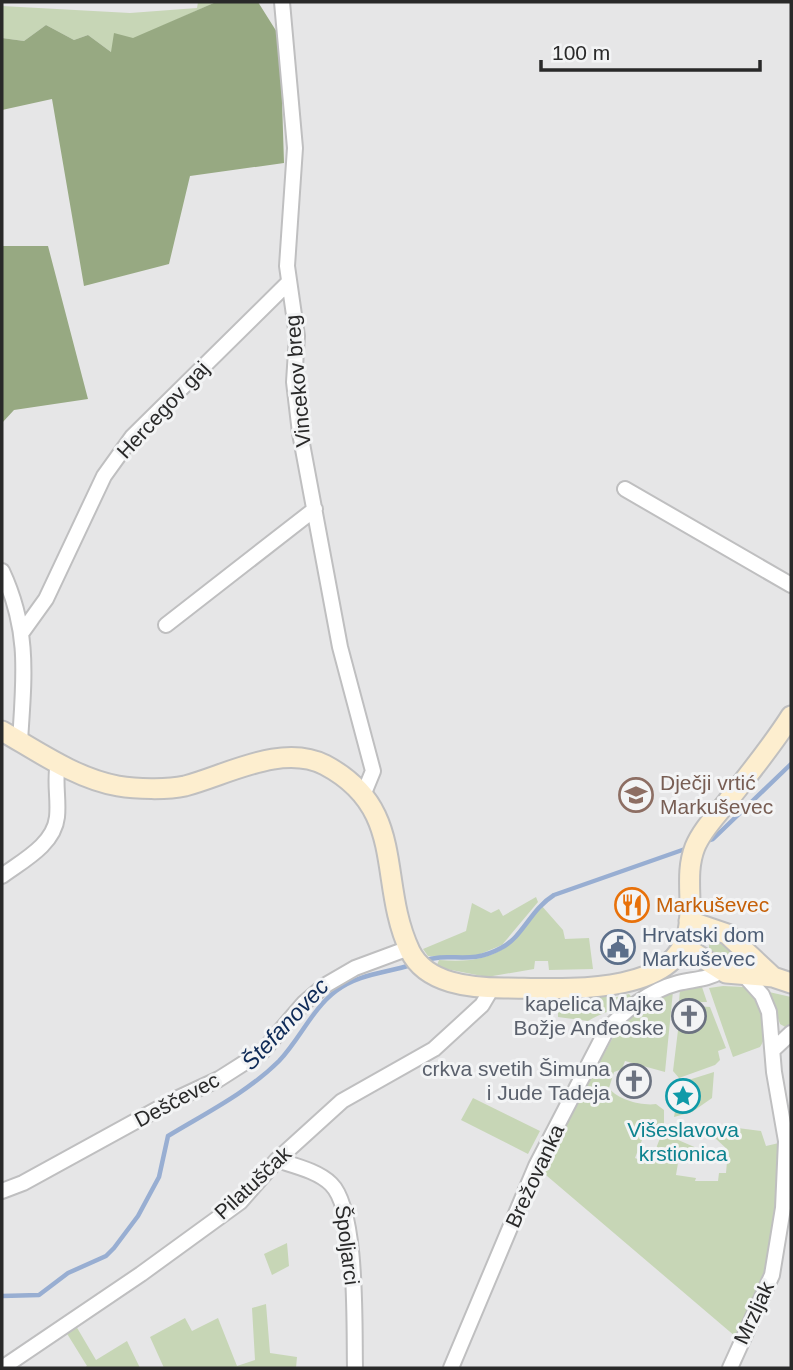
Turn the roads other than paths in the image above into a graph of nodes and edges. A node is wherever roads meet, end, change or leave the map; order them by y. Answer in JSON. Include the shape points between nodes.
{"nodes":[{"id":1,"x":282,"y":2,"type":"edge"},
{"id":2,"x":289,"y":282,"type":"junction"},
{"id":3,"x":625,"y":489,"type":"dead end"},
{"id":4,"x":315,"y":509,"type":"junction"},
{"id":5,"x":2,"y":570,"type":"edge"},
{"id":6,"x":791,"y":585,"type":"edge"},
{"id":7,"x":166,"y":625,"type":"dead end"},
{"id":8,"x":23,"y":631,"type":"junction"},
{"id":9,"x":791,"y":716,"type":"edge"},
{"id":10,"x":2,"y":731,"type":"edge"},
{"id":11,"x":20,"y":741,"type":"junction"},
{"id":12,"x":58,"y":762,"type":"junction"},
{"id":13,"x":364,"y":793,"type":"junction"},
{"id":14,"x":2,"y":876,"type":"edge"},
{"id":15,"x":689,"y":921,"type":"junction"},
{"id":16,"x":682,"y":945,"type":"junction"},
{"id":17,"x":745,"y":949,"type":"junction"},
{"id":18,"x":416,"y":958,"type":"junction"},
{"id":19,"x":732,"y":974,"type":"junction"},
{"id":20,"x":782,"y":980,"type":"edge"},
{"id":21,"x":492,"y":988,"type":"junction"},
{"id":22,"x":791,"y":1033,"type":"edge"},
{"id":23,"x":774,"y":1049,"type":"junction"},
{"id":24,"x":277,"y":1160,"type":"junction"},
{"id":25,"x":2,"y":1191,"type":"edge"},
{"id":26,"x":2,"y":1368,"type":"edge"},
{"id":27,"x":355,"y":1368,"type":"edge"},
{"id":28,"x":451,"y":1368,"type":"edge"},
{"id":29,"x":730,"y":1368,"type":"edge"}],
"edges":[{"from":1,"to":2,"type":"street","name":"Vincekov breg","via":[[295,148]]},
{"from":2,"to":4,"type":"street","name":"Vincekov breg","via":[[297,336],[294,382]]},
{"from":2,"to":8,"type":"street","name":"Hercegov gaj","via":[[132,437],[104,476],[46,599]]},
{"from":3,"to":6,"type":"street"},
{"from":4,"to":7,"type":"street"},
{"from":4,"to":13,"type":"street","name":"Vincekov breg","via":[[340,648],[373,771]]},
{"from":5,"to":8,"type":"street"},
{"from":8,"to":11,"type":"street"},
{"from":9,"to":15,"type":"main road","via":[[699,839],[692,858]]},
{"from":10,"to":11,"type":"main road"},
{"from":11,"to":12,"type":"main road"},
{"from":12,"to":13,"type":"main road","via":[[119,787],[181,787],[294,756],[322,764]]},
{"from":12,"to":14,"type":"street","via":[[53,830],[39,848]]},
{"from":13,"to":18,"type":"main road","via":[[385,838]]},
{"from":15,"to":16,"type":"main road"},
{"from":15,"to":17,"type":"main road","via":[[718,929]]},
{"from":16,"to":19,"type":"main road"},
{"from":16,"to":21,"type":"main road","via":[[661,967],[626,984]]},
{"from":17,"to":19,"type":"main road","via":[[742,964]]},
{"from":17,"to":20,"type":"main road"},
{"from":18,"to":21,"type":"main road","via":[[450,981]]},
{"from":18,"to":25,"type":"street","name":"Deščevec","via":[[355,968],[324,986],[262,1051],[219,1079]]},
{"from":19,"to":20,"type":"main road"},
{"from":19,"to":23,"type":"street","name":"Mrzljak","via":[[756,987],[766,1005]]},
{"from":19,"to":28,"type":"street","name":"Brežovanka","via":[[676,983],[648,996],[605,1033],[536,1166]]},
{"from":21,"to":24,"type":"street","name":"Pilatuščak","via":[[453,1034],[342,1101]]},
{"from":22,"to":23,"type":"street"},
{"from":23,"to":29,"type":"street","name":"Mrzljak","via":[[786,1141],[783,1208],[772,1275]]},
{"from":24,"to":26,"type":"street","name":"Pilatuščak","via":[[240,1202]]},
{"from":24,"to":27,"type":"street","name":"Špoljarci","via":[[330,1182],[344,1199]]}]}
